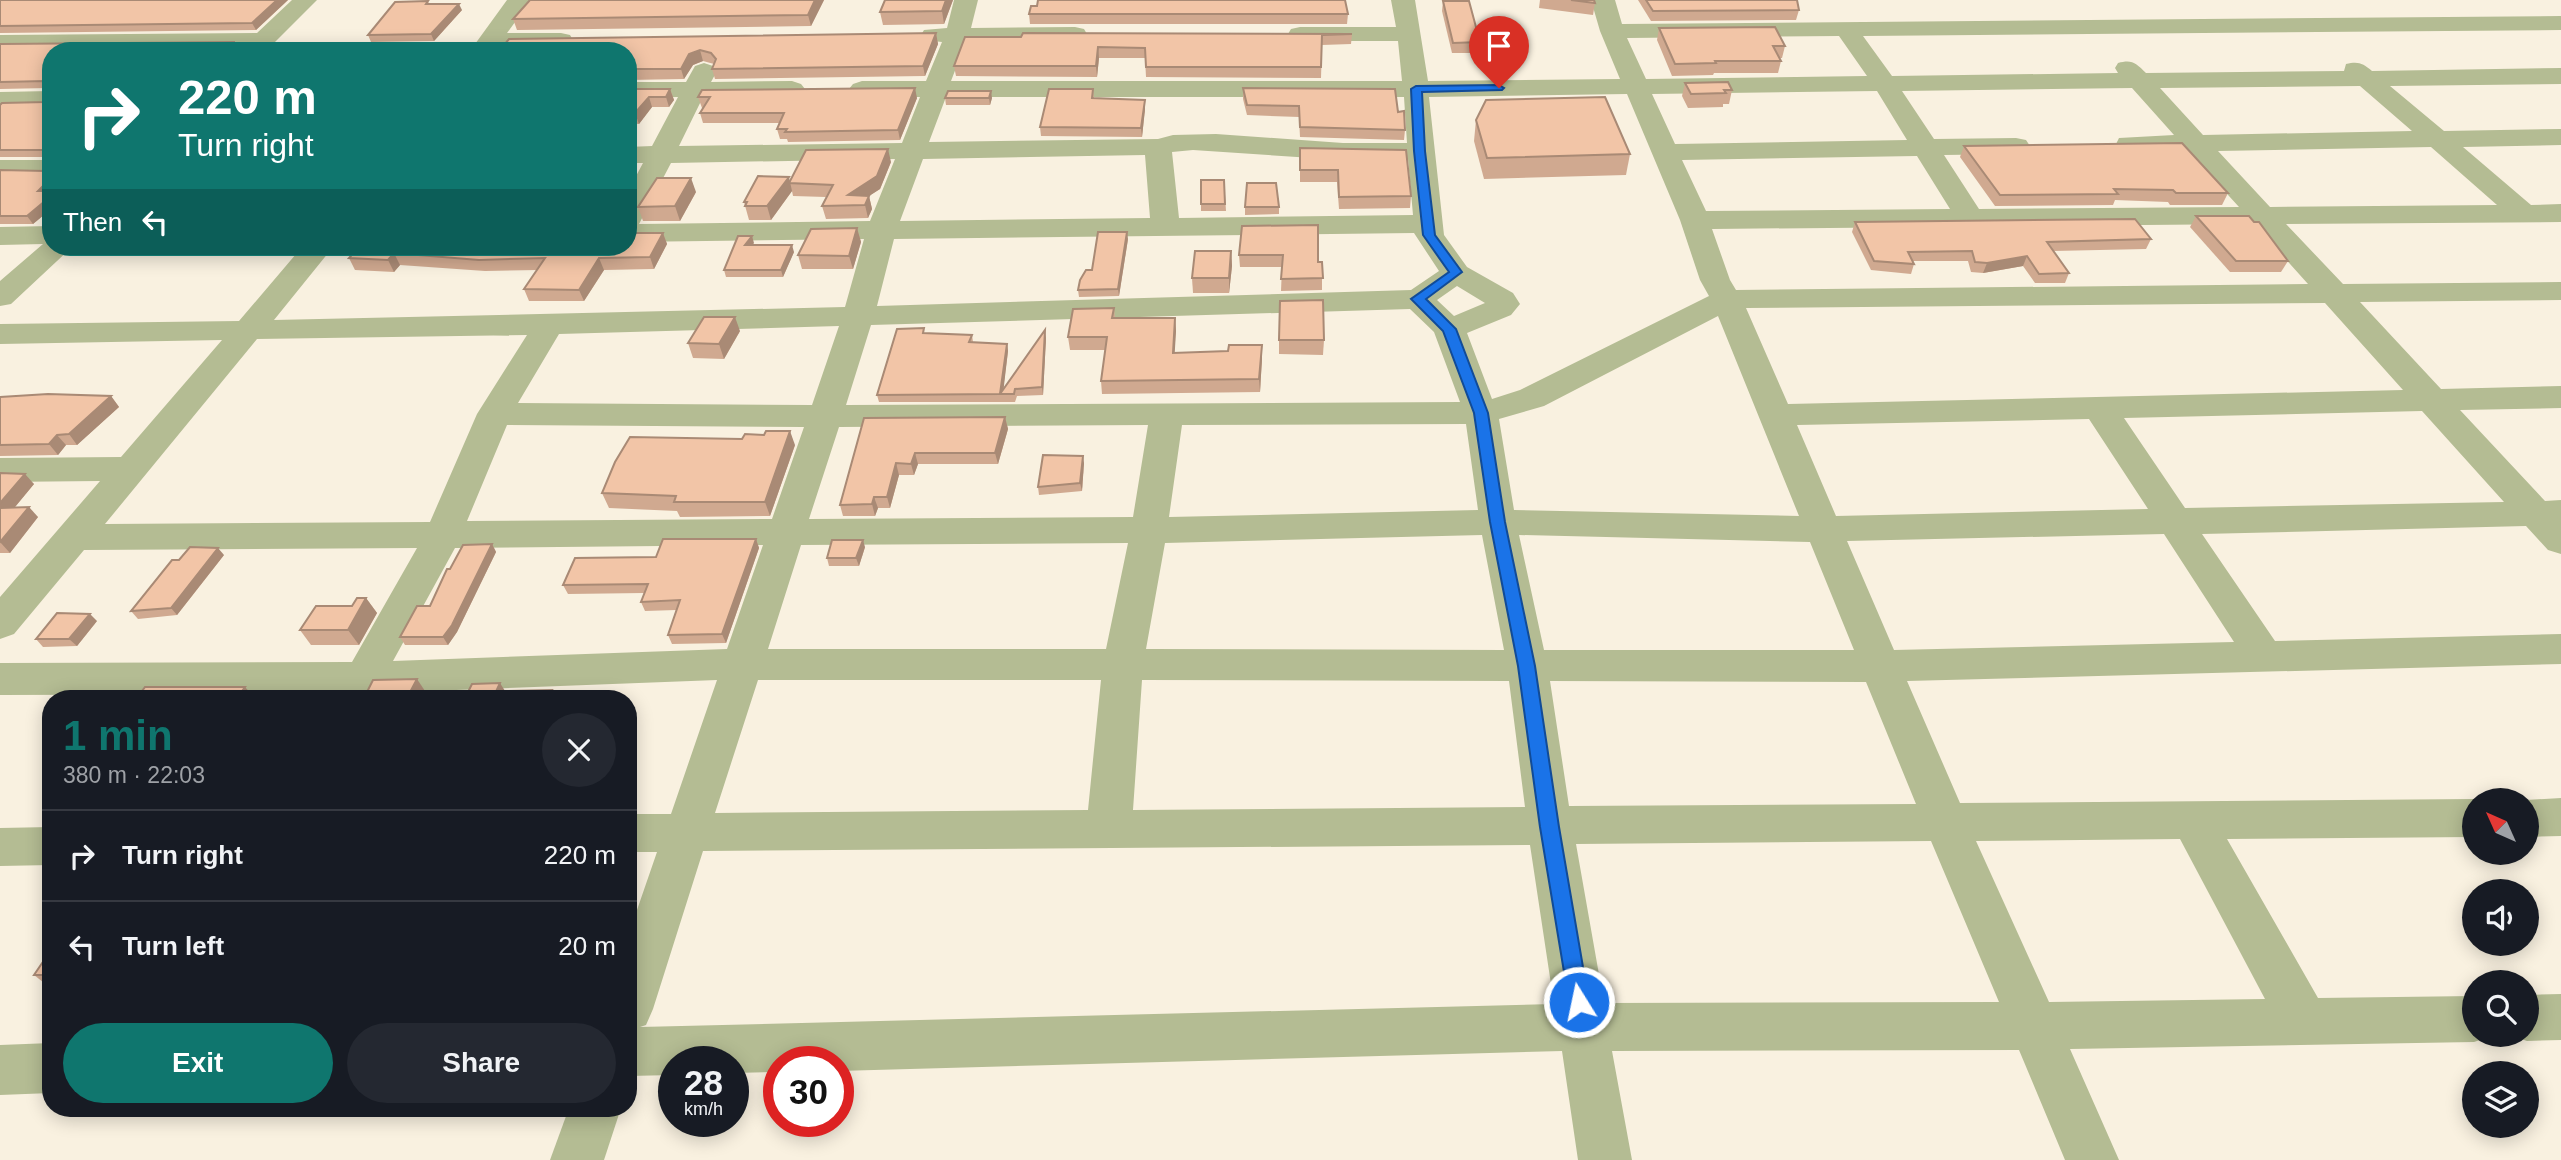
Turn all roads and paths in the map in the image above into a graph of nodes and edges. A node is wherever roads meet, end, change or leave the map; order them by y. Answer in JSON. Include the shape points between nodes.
{"nodes":[{"id":1,"x":305,"y":0,"type":"edge"},
{"id":2,"x":519,"y":0,"type":"edge"},
{"id":3,"x":1403,"y":0,"type":"edge"},
{"id":4,"x":2059,"y":0,"type":"edge"},
{"id":5,"x":2505,"y":0,"type":"edge"},
{"id":6,"x":1607,"y":15,"type":"edge"},
{"id":7,"x":962,"y":17,"type":"edge"},
{"id":8,"x":2551,"y":24,"type":"edge"},
{"id":9,"x":2303,"y":25,"type":"junction"},
{"id":10,"x":2086,"y":26,"type":"junction"},
{"id":11,"x":1846,"y":29,"type":"junction"},
{"id":12,"x":1095,"y":34,"type":"edge"},
{"id":13,"x":1273,"y":34,"type":"edge"},
{"id":14,"x":1410,"y":34,"type":"junction"},
{"id":15,"x":908,"y":36,"type":"edge"},
{"id":16,"x":2561,"y":39,"type":"edge"},
{"id":17,"x":587,"y":40,"type":"edge"},
{"id":18,"x":42,"y":42,"type":"edge"},
{"id":19,"x":260,"y":42,"type":"edge"},
{"id":20,"x":489,"y":42,"type":"edge"},
{"id":21,"x":547,"y":42,"type":"edge"},
{"id":22,"x":717,"y":50,"type":"edge"},
{"id":23,"x":5,"y":53,"type":"edge"},
{"id":24,"x":875,"y":63,"type":"edge"},
{"id":25,"x":2561,"y":76,"type":"edge"},
{"id":26,"x":2364,"y":77,"type":"junction"},
{"id":27,"x":2139,"y":80,"type":"junction"},
{"id":28,"x":1885,"y":84,"type":"junction"},
{"id":29,"x":1636,"y":85,"type":"junction"},
{"id":30,"x":937,"y":87,"type":"junction"},
{"id":31,"x":694,"y":89,"type":"junction"},
{"id":32,"x":814,"y":89,"type":"edge"},
{"id":33,"x":841,"y":89,"type":"edge"},
{"id":34,"x":868,"y":89,"type":"junction"},
{"id":35,"x":1208,"y":89,"type":"junction"},
{"id":36,"x":1416,"y":89,"type":"junction"},
{"id":37,"x":637,"y":90,"type":"edge"},
{"id":38,"x":42,"y":99,"type":"edge"},
{"id":39,"x":0,"y":100,"type":"edge"},
{"id":40,"x":2561,"y":137,"type":"edge"},
{"id":41,"x":2437,"y":139,"type":"junction"},
{"id":42,"x":1208,"y":142,"type":"junction"},
{"id":43,"x":2197,"y":143,"type":"junction"},
{"id":44,"x":2102,"y":145,"type":"edge"},
{"id":45,"x":2048,"y":146,"type":"edge"},
{"id":46,"x":1158,"y":147,"type":"junction"},
{"id":47,"x":1926,"y":148,"type":"junction"},
{"id":48,"x":1419,"y":151,"type":"junction"},
{"id":49,"x":1665,"y":152,"type":"junction"},
{"id":50,"x":909,"y":153,"type":"junction"},
{"id":51,"x":637,"y":155,"type":"edge"},
{"id":52,"x":662,"y":155,"type":"junction"},
{"id":53,"x":0,"y":168,"type":"edge"},
{"id":54,"x":42,"y":168,"type":"edge"},
{"id":55,"x":637,"y":202,"type":"edge"},
{"id":56,"x":2524,"y":213,"type":"junction"},
{"id":57,"x":2561,"y":213,"type":"edge"},
{"id":58,"x":2264,"y":215,"type":"junction"},
{"id":59,"x":1970,"y":218,"type":"junction"},
{"id":60,"x":1695,"y":220,"type":"junction"},
{"id":61,"x":1429,"y":224,"type":"junction"},
{"id":62,"x":1165,"y":225,"type":"junction"},
{"id":63,"x":882,"y":229,"type":"junction"},
{"id":64,"x":637,"y":233,"type":"edge"},
{"id":65,"x":42,"y":235,"type":"edge"},
{"id":66,"x":0,"y":236,"type":"edge"},
{"id":67,"x":47,"y":256,"type":"edge"},
{"id":68,"x":310,"y":256,"type":"edge"},
{"id":69,"x":1456,"y":272,"type":"junction"},
{"id":70,"x":2334,"y":291,"type":"junction"},
{"id":71,"x":2561,"y":291,"type":"edge"},
{"id":72,"x":0,"y":297,"type":"edge"},
{"id":73,"x":1418,"y":299,"type":"junction"},
{"id":74,"x":1727,"y":299,"type":"junction"},
{"id":75,"x":858,"y":317,"type":"junction"},
{"id":76,"x":549,"y":325,"type":"junction"},
{"id":77,"x":250,"y":328,"type":"junction"},
{"id":78,"x":1449,"y":329,"type":"junction"},
{"id":79,"x":0,"y":334,"type":"edge"},
{"id":80,"x":2561,"y":397,"type":"edge"},
{"id":81,"x":2433,"y":399,"type":"junction"},
{"id":82,"x":2099,"y":407,"type":"junction"},
{"id":83,"x":1167,"y":413,"type":"junction"},
{"id":84,"x":1481,"y":413,"type":"junction"},
{"id":85,"x":494,"y":414,"type":"junction"},
{"id":86,"x":1774,"y":415,"type":"junction"},
{"id":87,"x":823,"y":416,"type":"junction"},
{"id":88,"x":132,"y":469,"type":"junction"},
{"id":89,"x":0,"y":470,"type":"edge"},
{"id":90,"x":2548,"y":514,"type":"edge"},
{"id":91,"x":1497,"y":522,"type":"junction"},
{"id":92,"x":2173,"y":522,"type":"junction"},
{"id":93,"x":1822,"y":529,"type":"junction"},
{"id":94,"x":1149,"y":530,"type":"junction"},
{"id":95,"x":443,"y":533,"type":"junction"},
{"id":96,"x":786,"y":533,"type":"junction"},
{"id":97,"x":75,"y":537,"type":"junction"},
{"id":98,"x":2561,"y":541,"type":"edge"},
{"id":99,"x":14,"y":592,"type":"edge"},
{"id":100,"x":0,"y":624,"type":"edge"},
{"id":101,"x":2561,"y":649,"type":"edge"},
{"id":102,"x":2264,"y":656,"type":"junction"},
{"id":103,"x":742,"y":664,"type":"junction"},
{"id":104,"x":1123,"y":665,"type":"junction"},
{"id":105,"x":1527,"y":666,"type":"junction"},
{"id":106,"x":1879,"y":666,"type":"junction"},
{"id":107,"x":0,"y":679,"type":"edge"},
{"id":108,"x":359,"y":688,"type":"edge"},
{"id":109,"x":2561,"y":817,"type":"edge"},
{"id":110,"x":2462,"y":818,"type":"edge"},
{"id":111,"x":2539,"y":818,"type":"edge"},
{"id":112,"x":2193,"y":821,"type":"junction"},
{"id":113,"x":1946,"y":824,"type":"junction"},
{"id":114,"x":1550,"y":827,"type":"junction"},
{"id":115,"x":1109,"y":829,"type":"junction"},
{"id":116,"x":688,"y":832,"type":"junction"},
{"id":117,"x":637,"y":833,"type":"edge"},
{"id":118,"x":42,"y":846,"type":"edge"},
{"id":119,"x":0,"y":847,"type":"edge"},
{"id":120,"x":637,"y":982,"type":"edge"},
{"id":121,"x":2561,"y":1017,"type":"edge"},
{"id":122,"x":2462,"y":1018,"type":"edge"},
{"id":123,"x":2539,"y":1018,"type":"edge"},
{"id":124,"x":2304,"y":1021,"type":"junction"},
{"id":125,"x":2035,"y":1026,"type":"junction"},
{"id":126,"x":1583,"y":1027,"type":"junction"},
{"id":127,"x":637,"y":1052,"type":"edge"},
{"id":128,"x":42,"y":1068,"type":"edge"},
{"id":129,"x":0,"y":1070,"type":"edge"},
{"id":130,"x":592,"y":1117,"type":"edge"},
{"id":131,"x":577,"y":1160,"type":"edge"},
{"id":132,"x":1605,"y":1160,"type":"edge"},
{"id":133,"x":2092,"y":1160,"type":"edge"}],
"edges":[{"from":1,"to":19,"type":"street"},
{"from":2,"to":20,"type":"street"},
{"from":3,"to":14,"type":"street"},
{"from":4,"to":10,"type":"street"},
{"from":5,"to":8,"type":"street"},
{"from":6,"to":11,"type":"street"},
{"from":6,"to":29,"type":"street"},
{"from":7,"to":12,"type":"street"},
{"from":7,"to":15,"type":"street"},
{"from":7,"to":30,"type":"street"},
{"from":8,"to":9,"type":"street"},
{"from":8,"to":16,"type":"street"},
{"from":9,"to":10,"type":"street"},
{"from":9,"to":26,"type":"street"},
{"from":10,"to":11,"type":"street"},
{"from":10,"to":27,"type":"street"},
{"from":11,"to":28,"type":"street"},
{"from":13,"to":14,"type":"street"},
{"from":14,"to":36,"type":"street"},
{"from":17,"to":21,"type":"street"},
{"from":18,"to":23,"type":"street"},
{"from":22,"to":31,"type":"street"},
{"from":24,"to":34,"type":"street"},
{"from":25,"to":26,"type":"street"},
{"from":26,"to":27,"type":"street"},
{"from":26,"to":41,"type":"street"},
{"from":27,"to":28,"type":"street"},
{"from":27,"to":43,"type":"street"},
{"from":28,"to":29,"type":"street"},
{"from":28,"to":47,"type":"street"},
{"from":29,"to":36,"type":"street"},
{"from":29,"to":49,"type":"street"},
{"from":30,"to":34,"type":"street"},
{"from":30,"to":35,"type":"street","via":[[1173,76]]},
{"from":30,"to":50,"type":"street"},
{"from":31,"to":32,"type":"street"},
{"from":31,"to":37,"type":"street"},
{"from":31,"to":52,"type":"street"},
{"from":33,"to":34,"type":"street"},
{"from":35,"to":36,"type":"street"},
{"from":35,"to":42,"type":"street"},
{"from":36,"to":48,"type":"street"},
{"from":38,"to":39,"type":"street"},
{"from":40,"to":41,"type":"street"},
{"from":41,"to":43,"type":"street"},
{"from":41,"to":56,"type":"street"},
{"from":42,"to":46,"type":"street"},
{"from":42,"to":48,"type":"street","via":[[1334,152]]},
{"from":43,"to":44,"type":"street"},
{"from":43,"to":58,"type":"street"},
{"from":45,"to":47,"type":"street"},
{"from":46,"to":50,"type":"street"},
{"from":46,"to":62,"type":"street"},
{"from":47,"to":49,"type":"street"},
{"from":47,"to":59,"type":"street"},
{"from":48,"to":61,"type":"street"},
{"from":49,"to":60,"type":"street"},
{"from":50,"to":52,"type":"street"},
{"from":50,"to":63,"type":"street"},
{"from":51,"to":52,"type":"street"},
{"from":52,"to":55,"type":"street"},
{"from":53,"to":54,"type":"street"},
{"from":56,"to":57,"type":"street"},
{"from":56,"to":58,"type":"street"},
{"from":58,"to":59,"type":"street"},
{"from":58,"to":70,"type":"street"},
{"from":59,"to":60,"type":"street"},
{"from":60,"to":74,"type":"street","via":[[1715,280]]},
{"from":61,"to":62,"type":"street"},
{"from":61,"to":69,"type":"street","via":[[1429,235]]},
{"from":62,"to":63,"type":"street"},
{"from":63,"to":64,"type":"street"},
{"from":63,"to":75,"type":"street"},
{"from":65,"to":66,"type":"street"},
{"from":67,"to":72,"type":"street"},
{"from":68,"to":77,"type":"street"},
{"from":69,"to":73,"type":"street"},
{"from":69,"to":78,"type":"street","via":[[1504,304]]},
{"from":70,"to":71,"type":"street"},
{"from":70,"to":74,"type":"street"},
{"from":70,"to":81,"type":"street"},
{"from":73,"to":75,"type":"street"},
{"from":73,"to":78,"type":"street"},
{"from":74,"to":84,"type":"street","via":[[1532,398]]},
{"from":74,"to":86,"type":"street"},
{"from":75,"to":76,"type":"street"},
{"from":75,"to":87,"type":"street"},
{"from":76,"to":77,"type":"street"},
{"from":76,"to":85,"type":"street"},
{"from":77,"to":79,"type":"street"},
{"from":77,"to":88,"type":"street"},
{"from":78,"to":84,"type":"street"},
{"from":80,"to":81,"type":"street"},
{"from":81,"to":82,"type":"street"},
{"from":81,"to":90,"type":"street"},
{"from":82,"to":86,"type":"street"},
{"from":82,"to":92,"type":"street"},
{"from":83,"to":84,"type":"street"},
{"from":83,"to":87,"type":"street"},
{"from":83,"to":94,"type":"street"},
{"from":84,"to":91,"type":"street"},
{"from":85,"to":87,"type":"street"},
{"from":85,"to":95,"type":"street"},
{"from":86,"to":93,"type":"street"},
{"from":87,"to":96,"type":"street"},
{"from":88,"to":89,"type":"street"},
{"from":88,"to":97,"type":"street"},
{"from":90,"to":92,"type":"street"},
{"from":90,"to":98,"type":"street"},
{"from":91,"to":93,"type":"street"},
{"from":91,"to":94,"type":"street"},
{"from":91,"to":105,"type":"street"},
{"from":92,"to":93,"type":"street"},
{"from":92,"to":102,"type":"street"},
{"from":93,"to":106,"type":"street"},
{"from":94,"to":96,"type":"street"},
{"from":94,"to":104,"type":"street"},
{"from":95,"to":96,"type":"street"},
{"from":95,"to":97,"type":"street"},
{"from":95,"to":108,"type":"street"},
{"from":96,"to":103,"type":"street"},
{"from":97,"to":99,"type":"street"},
{"from":99,"to":100,"type":"street"},
{"from":101,"to":102,"type":"street"},
{"from":102,"to":106,"type":"street"},
{"from":103,"to":104,"type":"street"},
{"from":103,"to":108,"type":"street"},
{"from":103,"to":116,"type":"street"},
{"from":104,"to":105,"type":"street"},
{"from":104,"to":115,"type":"street"},
{"from":105,"to":106,"type":"street"},
{"from":105,"to":114,"type":"street"},
{"from":106,"to":113,"type":"street"},
{"from":107,"to":108,"type":"street"},
{"from":109,"to":111,"type":"street"},
{"from":110,"to":112,"type":"street"},
{"from":112,"to":113,"type":"street"},
{"from":112,"to":124,"type":"street"},
{"from":113,"to":114,"type":"street"},
{"from":113,"to":125,"type":"street"},
{"from":114,"to":115,"type":"street"},
{"from":114,"to":126,"type":"street"},
{"from":115,"to":116,"type":"street"},
{"from":116,"to":117,"type":"street"},
{"from":116,"to":120,"type":"street"},
{"from":118,"to":119,"type":"street"},
{"from":121,"to":123,"type":"street"},
{"from":122,"to":124,"type":"street"},
{"from":124,"to":125,"type":"street"},
{"from":125,"to":126,"type":"street"},
{"from":125,"to":133,"type":"street"},
{"from":126,"to":127,"type":"street"},
{"from":126,"to":132,"type":"street"},
{"from":128,"to":129,"type":"street"},
{"from":130,"to":131,"type":"street"}]}
